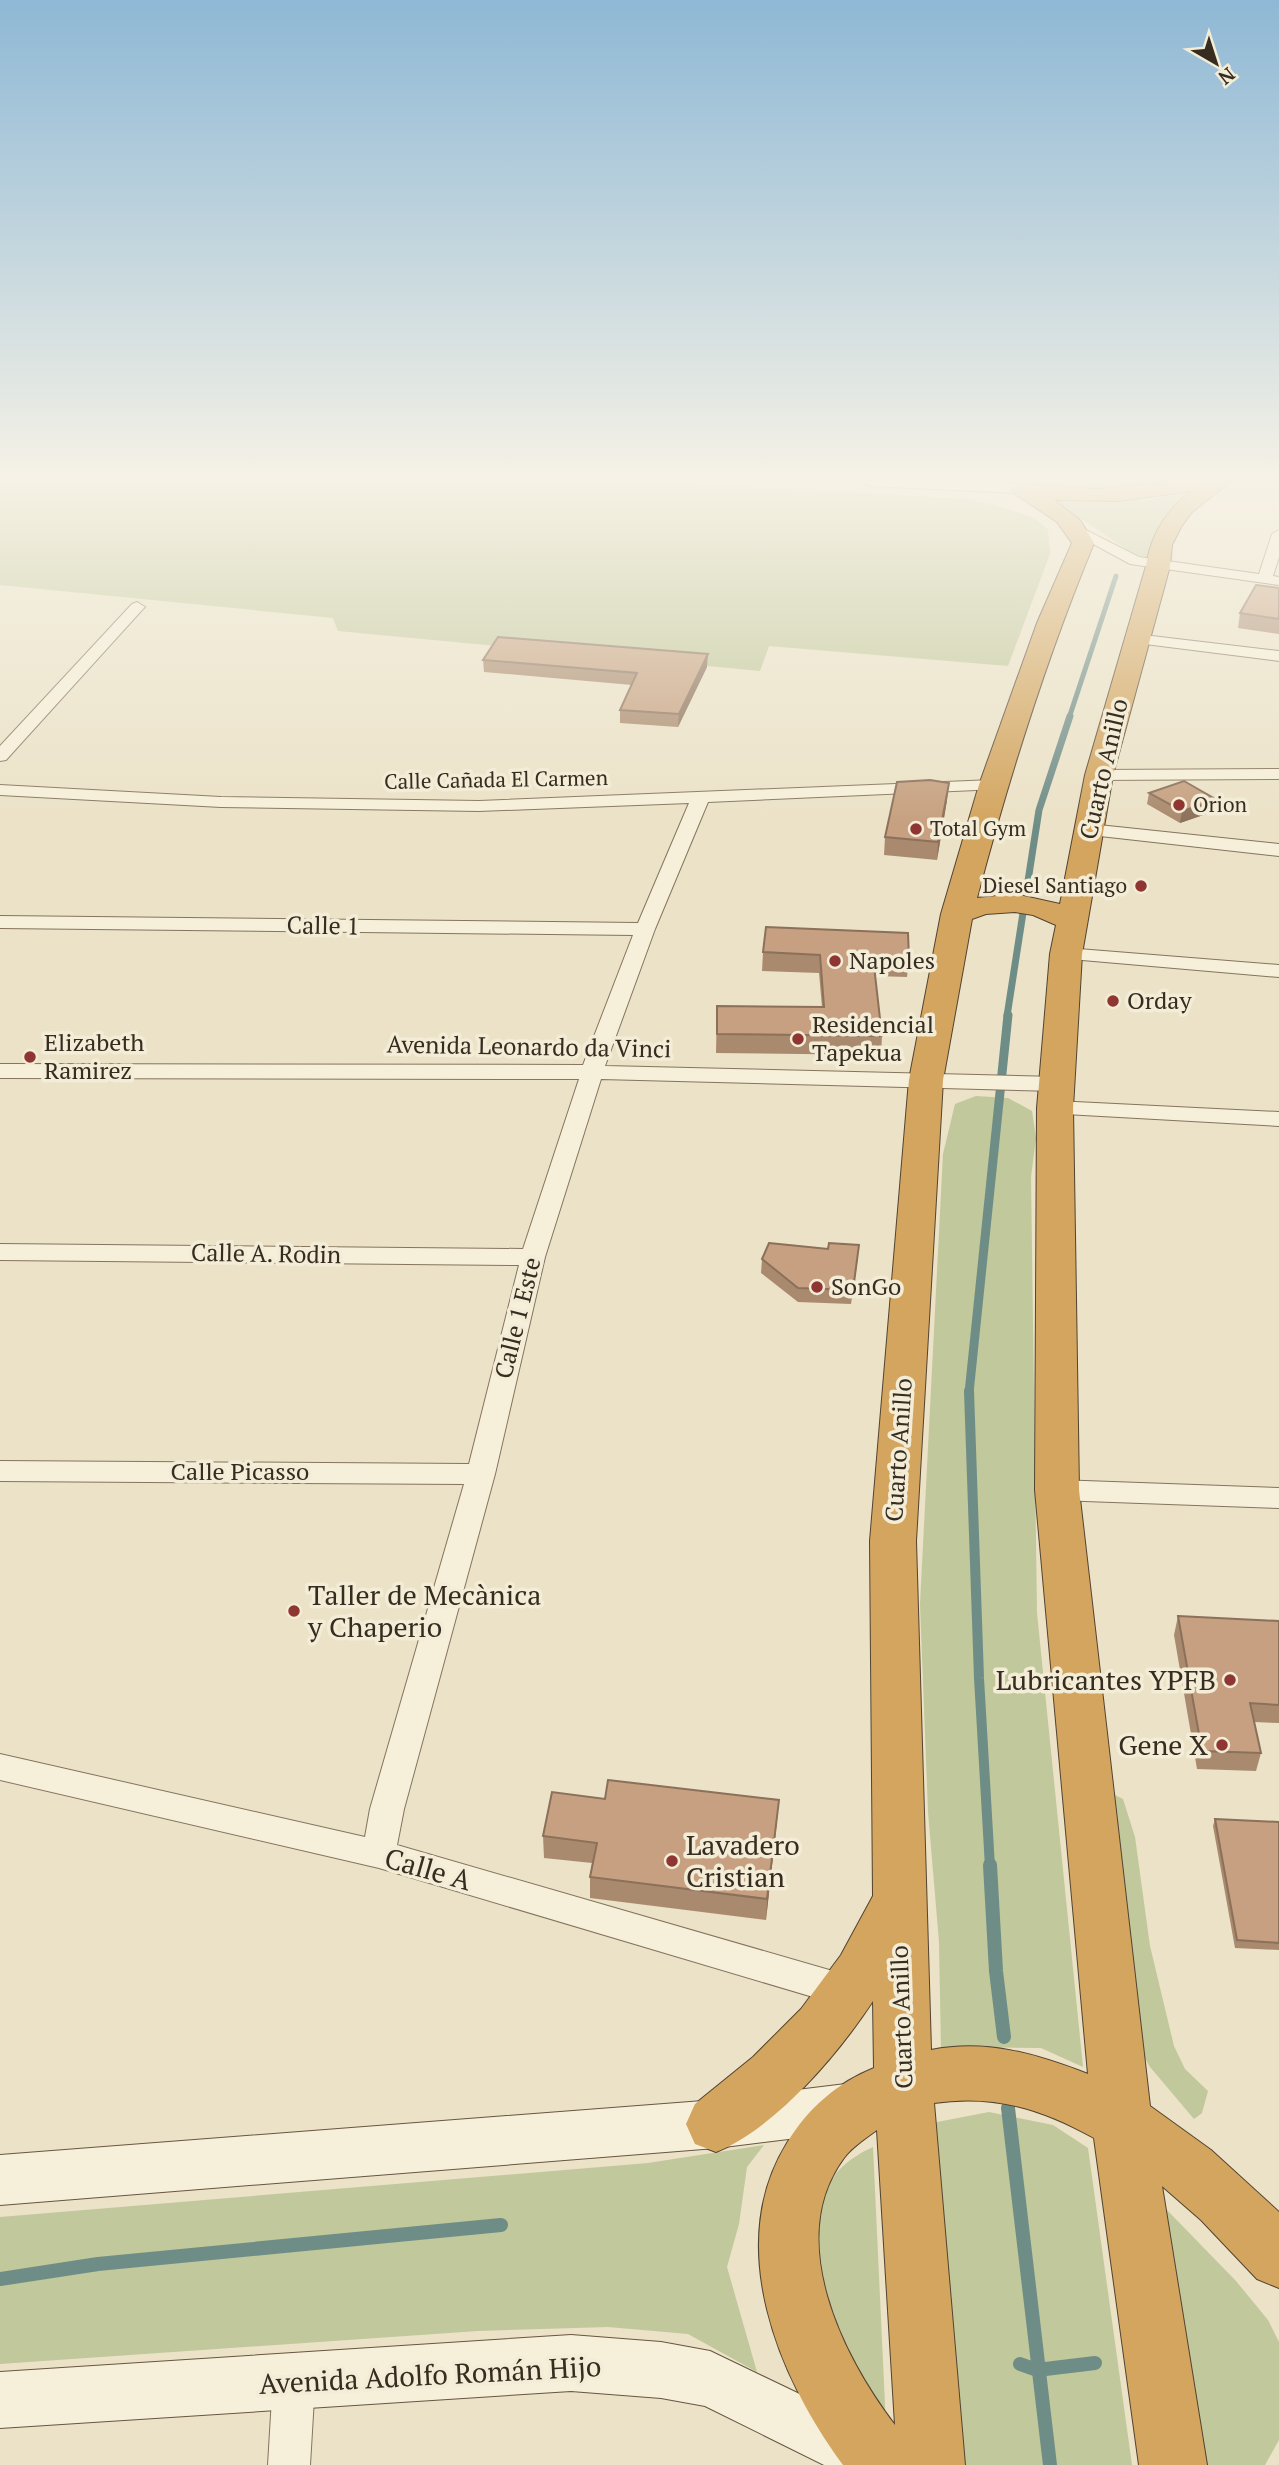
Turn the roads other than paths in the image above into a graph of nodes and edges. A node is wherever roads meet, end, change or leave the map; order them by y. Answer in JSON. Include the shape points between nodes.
{"nodes":[{"id":1,"x":1061,"y":596,"type":"edge"},
{"id":2,"x":1149,"y":596,"type":"edge"},
{"id":3,"x":137,"y":607,"type":"dead end"},
{"id":4,"x":1135,"y":639,"type":"junction"},
{"id":5,"x":1279,"y":656,"type":"edge"},
{"id":6,"x":0,"y":756,"type":"edge"},
{"id":7,"x":1279,"y":774,"type":"edge"},
{"id":8,"x":1098,"y":775,"type":"junction"},
{"id":9,"x":993,"y":785,"type":"junction"},
{"id":10,"x":0,"y":790,"type":"edge"},
{"id":11,"x":701,"y":796,"type":"junction"},
{"id":12,"x":1089,"y":830,"type":"junction"},
{"id":13,"x":1279,"y":850,"type":"edge"},
{"id":14,"x":1078,"y":890,"type":"junction"},
{"id":15,"x":962,"y":899,"type":"junction"},
{"id":16,"x":1018,"y":900,"type":"junction"},
{"id":17,"x":1071,"y":921,"type":"junction"},
{"id":18,"x":0,"y":922,"type":"edge"},
{"id":19,"x":645,"y":929,"type":"junction"},
{"id":20,"x":1066,"y":954,"type":"junction"},
{"id":21,"x":1279,"y":971,"type":"edge"},
{"id":22,"x":0,"y":1071,"type":"edge"},
{"id":23,"x":592,"y":1072,"type":"junction"},
{"id":24,"x":926,"y":1080,"type":"junction"},
{"id":25,"x":1043,"y":1091,"type":"junction"},
{"id":26,"x":1279,"y":1118,"type":"edge"},
{"id":27,"x":0,"y":1252,"type":"edge"},
{"id":28,"x":533,"y":1257,"type":"junction"},
{"id":29,"x":0,"y":1471,"type":"edge"},
{"id":30,"x":481,"y":1474,"type":"junction"},
{"id":31,"x":1057,"y":1490,"type":"junction"},
{"id":32,"x":1279,"y":1498,"type":"edge"},
{"id":33,"x":0,"y":1767,"type":"edge"},
{"id":34,"x":379,"y":1854,"type":"junction"},
{"id":35,"x":899,"y":1897,"type":"junction"},
{"id":36,"x":850,"y":1992,"type":"junction"},
{"id":37,"x":880,"y":2095,"type":"junction"},
{"id":38,"x":716,"y":2124,"type":"junction"},
{"id":39,"x":1122,"y":2124,"type":"junction"},
{"id":40,"x":0,"y":2180,"type":"edge"},
{"id":41,"x":1269,"y":2239,"type":"edge"},
{"id":42,"x":294,"y":2381,"type":"junction"},
{"id":43,"x":0,"y":2400,"type":"edge"},
{"id":44,"x":899,"y":2464,"type":"edge"},
{"id":45,"x":289,"y":2465,"type":"edge"},
{"id":46,"x":1173,"y":2465,"type":"edge"}],
"edges":[{"from":1,"to":9,"type":"highway","name":"Cuarto Anillo"},
{"from":2,"to":4,"type":"highway","name":"Cuarto Anillo"},
{"from":3,"to":6,"type":"street"},
{"from":4,"to":5,"type":"street"},
{"from":4,"to":8,"type":"highway","name":"Cuarto Anillo"},
{"from":7,"to":8,"type":"street"},
{"from":8,"to":12,"type":"highway","name":"Cuarto Anillo"},
{"from":9,"to":11,"type":"street","name":"Calle Cañada El Carmen"},
{"from":9,"to":15,"type":"highway","name":"Cuarto Anillo"},
{"from":10,"to":11,"type":"street","name":"Calle Cañada El Carmen","via":[[221,802],[479,806]]},
{"from":11,"to":19,"type":"street","name":"Calle 1 Este"},
{"from":12,"to":13,"type":"street"},
{"from":12,"to":14,"type":"highway","name":"Cuarto Anillo"},
{"from":14,"to":16,"type":"highway"},
{"from":14,"to":17,"type":"highway","name":"Cuarto Anillo"},
{"from":15,"to":16,"type":"highway","via":[[970,908]]},
{"from":15,"to":24,"type":"highway","name":"Cuarto Anillo"},
{"from":16,"to":17,"type":"highway"},
{"from":17,"to":20,"type":"highway","name":"Cuarto Anillo"},
{"from":18,"to":19,"type":"street","name":"Calle 1"},
{"from":19,"to":23,"type":"street","name":"Calle 1 Este"},
{"from":20,"to":21,"type":"street"},
{"from":20,"to":25,"type":"highway","name":"Cuarto Anillo"},
{"from":22,"to":23,"type":"street","name":"Avenida Leonardo da Vinci"},
{"from":23,"to":24,"type":"street","name":"Avenida Leonardo da Vinci"},
{"from":23,"to":28,"type":"street","name":"Calle 1 Este"},
{"from":24,"to":25,"type":"street","name":"Avenida Leonardo da Vinci","via":[[968,1079]]},
{"from":24,"to":35,"type":"highway","name":"Cuarto Anillo","via":[[892,1541]]},
{"from":25,"to":26,"type":"street","name":"Avenida Leonardo da Vinci"},
{"from":25,"to":31,"type":"highway","name":"Cuarto Anillo"},
{"from":27,"to":28,"type":"street","name":"Calle A. Rodin"},
{"from":28,"to":30,"type":"street","name":"Calle 1 Este"},
{"from":29,"to":30,"type":"street","name":"Calle Picasso"},
{"from":30,"to":34,"type":"street","name":"Calle 1 Este","via":[[387,1809]]},
{"from":31,"to":32,"type":"street"},
{"from":31,"to":39,"type":"highway","name":"Cuarto Anillo"},
{"from":33,"to":34,"type":"street","name":"Calle A"},
{"from":34,"to":36,"type":"street","name":"Calle A"},
{"from":35,"to":36,"type":"highway"},
{"from":35,"to":37,"type":"highway","name":"Cuarto Anillo"},
{"from":36,"to":38,"type":"highway","via":[[768,2084]]},
{"from":37,"to":38,"type":"main road"},
{"from":37,"to":39,"type":"highway","via":[[953,2074],[1004,2074],[1051,2087]]},
{"from":37,"to":44,"type":"highway","name":"Cuarto Anillo"},
{"from":37,"to":44,"type":"highway","via":[[819,2143],[804,2168],[787,2218],[788,2246],[797,2306],[832,2395],[855,2431]]},
{"from":38,"to":40,"type":"main road"},
{"from":39,"to":41,"type":"highway","via":[[1198,2178]]},
{"from":39,"to":46,"type":"highway","name":"Cuarto Anillo"},
{"from":42,"to":43,"type":"main road","name":"Avenida Adolfo Román Hijo"},
{"from":42,"to":44,"type":"main road","name":"Avenida Adolfo Román Hijo","via":[[570,2362],[661,2370],[710,2379]]},
{"from":42,"to":45,"type":"street"}]}
